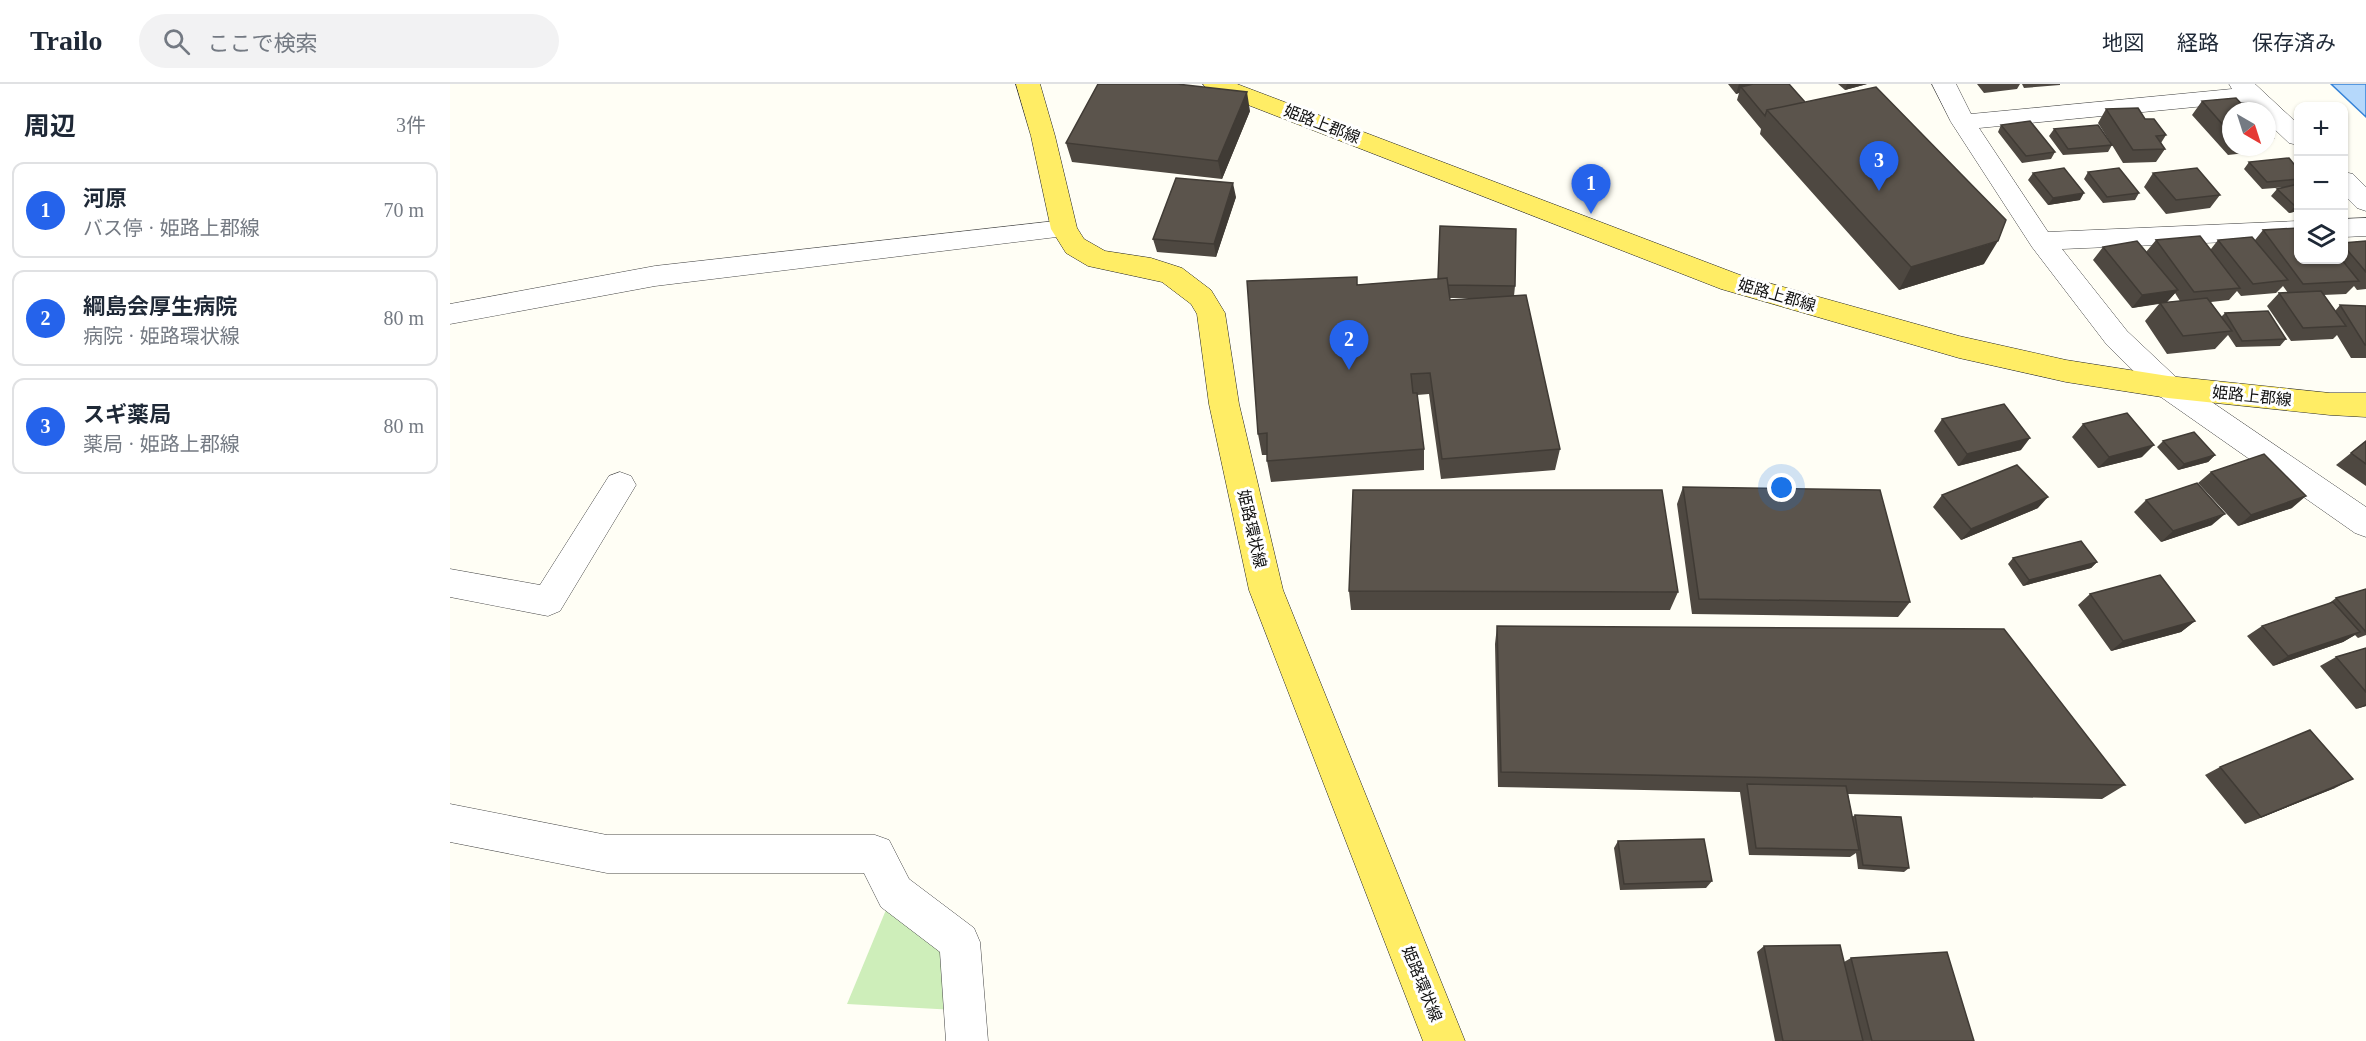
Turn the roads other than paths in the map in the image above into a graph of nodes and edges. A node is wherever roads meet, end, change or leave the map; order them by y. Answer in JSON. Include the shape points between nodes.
{"nodes":[{"id":1,"x":1028,"y":84,"type":"edge"},
{"id":2,"x":1215,"y":84,"type":"edge"},
{"id":3,"x":1944,"y":84,"type":"edge"},
{"id":4,"x":2247,"y":89,"type":"edge"},
{"id":5,"x":1963,"y":122,"type":"junction"},
{"id":6,"x":2294,"y":133,"type":"edge"},
{"id":7,"x":2348,"y":185,"type":"edge"},
{"id":8,"x":2366,"y":202,"type":"edge"},
{"id":9,"x":2366,"y":227,"type":"edge"},
{"id":10,"x":2348,"y":228,"type":"edge"},
{"id":11,"x":1064,"y":229,"type":"junction"},
{"id":12,"x":2294,"y":230,"type":"edge"},
{"id":13,"x":2041,"y":241,"type":"junction"},
{"id":14,"x":450,"y":314,"type":"edge"},
{"id":15,"x":2168,"y":387,"type":"junction"},
{"id":16,"x":2366,"y":405,"type":"edge"},
{"id":17,"x":620,"y":485,"type":"dead end"},
{"id":18,"x":2366,"y":524,"type":"edge"},
{"id":19,"x":450,"y":583,"type":"edge"},
{"id":20,"x":450,"y":823,"type":"edge"},
{"id":21,"x":967,"y":1041,"type":"edge"},
{"id":22,"x":1444,"y":1041,"type":"edge"}],
"edges":[{"from":1,"to":11,"type":"main road","name":"姫路環状線"},
{"from":2,"to":15,"type":"main road","name":"姫路上郡線","via":[[1731,282],[1959,347],[2066,371]]},
{"from":3,"to":5,"type":"street"},
{"from":4,"to":5,"type":"street"},
{"from":4,"to":6,"type":"street"},
{"from":5,"to":13,"type":"street"},
{"from":7,"to":8,"type":"street"},
{"from":9,"to":10,"type":"street"},
{"from":11,"to":14,"type":"street","via":[[655,276]]},
{"from":11,"to":22,"type":"main road","name":"姫路環状線","via":[[1075,246],[1098,259],[1172,275],[1201,297],[1211,313],[1224,404],[1266,590]]},
{"from":12,"to":13,"type":"street"},
{"from":13,"to":15,"type":"street","via":[[2117,338]]},
{"from":15,"to":16,"type":"main road","name":"姫路上郡線"},
{"from":15,"to":18,"type":"street"},
{"from":17,"to":19,"type":"street","via":[[548,601]]},
{"from":20,"to":21,"type":"street","via":[[607,854],[875,854],[896,893],[960,942]]}]}
